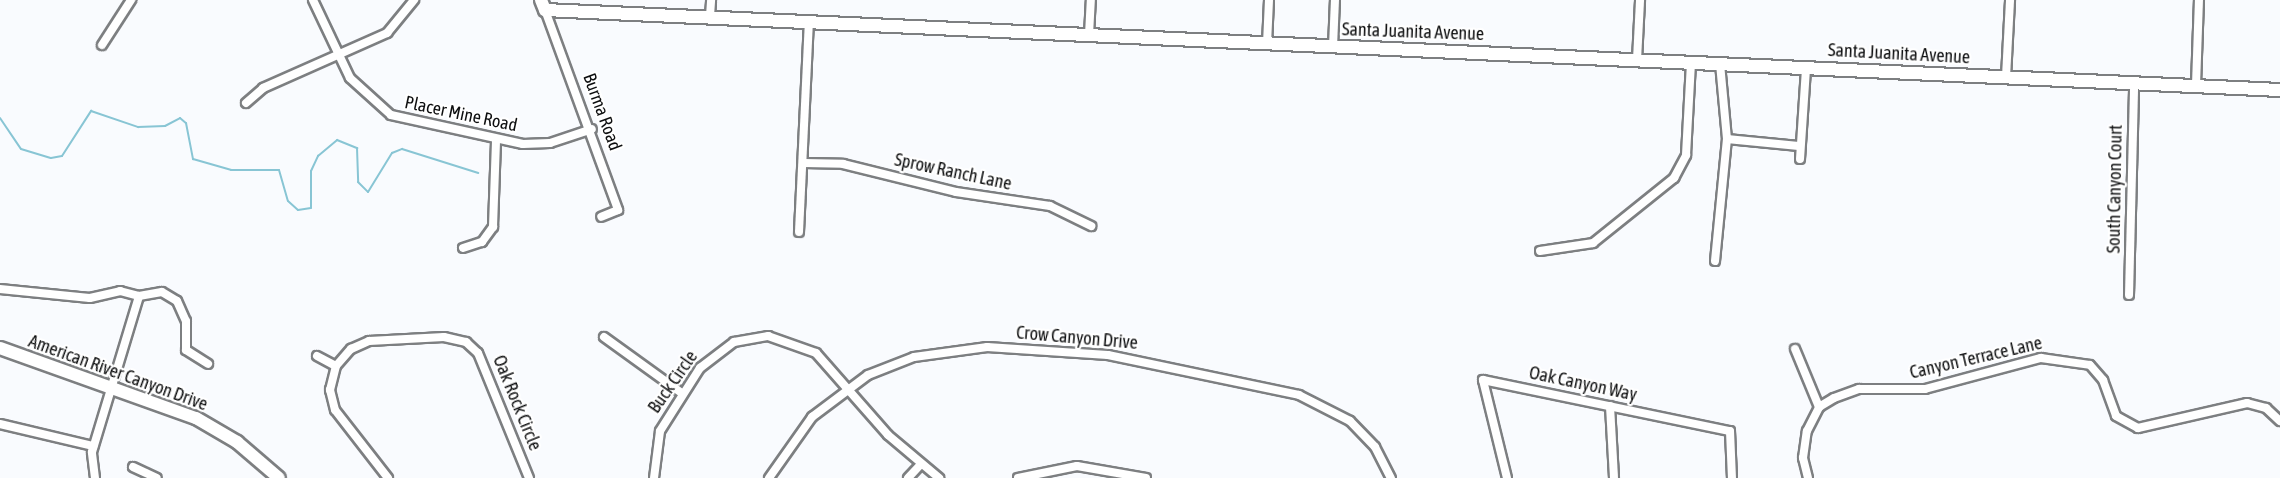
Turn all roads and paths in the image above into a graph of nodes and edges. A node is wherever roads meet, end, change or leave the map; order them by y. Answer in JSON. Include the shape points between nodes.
{"nodes":[{"id":1,"x":131,"y":0,"type":"edge"},
{"id":2,"x":313,"y":0,"type":"edge"},
{"id":3,"x":414,"y":0,"type":"edge"},
{"id":4,"x":711,"y":0,"type":"edge"},
{"id":5,"x":1091,"y":0,"type":"edge"},
{"id":6,"x":1269,"y":0,"type":"edge"},
{"id":7,"x":1335,"y":0,"type":"edge"},
{"id":8,"x":1640,"y":0,"type":"edge"},
{"id":9,"x":2010,"y":0,"type":"edge"},
{"id":10,"x":2199,"y":0,"type":"edge"},
{"id":11,"x":543,"y":5,"type":"edge"},
{"id":12,"x":710,"y":16,"type":"junction"},
{"id":13,"x":809,"y":21,"type":"junction"},
{"id":14,"x":1089,"y":35,"type":"junction"},
{"id":15,"x":1267,"y":44,"type":"junction"},
{"id":16,"x":102,"y":45,"type":"dead end"},
{"id":17,"x":1333,"y":47,"type":"junction"},
{"id":18,"x":337,"y":55,"type":"junction"},
{"id":19,"x":1636,"y":60,"type":"junction"},
{"id":20,"x":1690,"y":63,"type":"junction"},
{"id":21,"x":1720,"y":64,"type":"junction"},
{"id":22,"x":1806,"y":68,"type":"junction"},
{"id":23,"x":2006,"y":77,"type":"junction"},
{"id":24,"x":2134,"y":83,"type":"junction"},
{"id":25,"x":2196,"y":85,"type":"junction"},
{"id":26,"x":2280,"y":90,"type":"edge"},
{"id":27,"x":246,"y":103,"type":"dead end"},
{"id":28,"x":592,"y":129,"type":"junction"},
{"id":29,"x":1727,"y":139,"type":"junction"},
{"id":30,"x":496,"y":140,"type":"junction"},
{"id":31,"x":1799,"y":146,"type":"junction"},
{"id":32,"x":1800,"y":159,"type":"dead end"},
{"id":33,"x":804,"y":163,"type":"junction"},
{"id":34,"x":601,"y":217,"type":"dead end"},
{"id":35,"x":1091,"y":226,"type":"dead end"},
{"id":36,"x":799,"y":232,"type":"dead end"},
{"id":37,"x":463,"y":248,"type":"dead end"},
{"id":38,"x":1540,"y":251,"type":"dead end"},
{"id":39,"x":1715,"y":261,"type":"dead end"},
{"id":40,"x":0,"y":289,"type":"edge"},
{"id":41,"x":2129,"y":295,"type":"dead end"},
{"id":42,"x":139,"y":296,"type":"junction"},
{"id":43,"x":604,"y":337,"type":"dead end"},
{"id":44,"x":0,"y":348,"type":"edge"},
{"id":45,"x":1795,"y":349,"type":"dead end"},
{"id":46,"x":317,"y":356,"type":"dead end"},
{"id":47,"x":208,"y":364,"type":"dead end"},
{"id":48,"x":336,"y":366,"type":"junction"},
{"id":49,"x":112,"y":387,"type":"junction"},
{"id":50,"x":848,"y":388,"type":"junction"},
{"id":51,"x":683,"y":394,"type":"junction"},
{"id":52,"x":1610,"y":406,"type":"junction"},
{"id":53,"x":1819,"y":407,"type":"junction"},
{"id":54,"x":2280,"y":421,"type":"edge"},
{"id":55,"x":0,"y":424,"type":"edge"},
{"id":56,"x":93,"y":446,"type":"junction"},
{"id":57,"x":921,"y":464,"type":"junction"},
{"id":58,"x":133,"y":467,"type":"dead end"},
{"id":59,"x":1119,"y":475,"type":"edge"},
{"id":60,"x":95,"y":478,"type":"edge"},
{"id":61,"x":157,"y":478,"type":"edge"},
{"id":62,"x":279,"y":478,"type":"edge"},
{"id":63,"x":388,"y":478,"type":"edge"},
{"id":64,"x":529,"y":478,"type":"edge"},
{"id":65,"x":654,"y":478,"type":"edge"},
{"id":66,"x":769,"y":478,"type":"edge"},
{"id":67,"x":908,"y":478,"type":"edge"},
{"id":68,"x":939,"y":478,"type":"edge"},
{"id":69,"x":1018,"y":478,"type":"edge"},
{"id":70,"x":1146,"y":478,"type":"edge"},
{"id":71,"x":1391,"y":478,"type":"edge"},
{"id":72,"x":1507,"y":478,"type":"edge"},
{"id":73,"x":1614,"y":478,"type":"edge"},
{"id":74,"x":1732,"y":478,"type":"edge"},
{"id":75,"x":1808,"y":478,"type":"edge"}],
"edges":[{"from":1,"to":16,"type":"street"},
{"from":2,"to":18,"type":"street","name":"Placer Mine Road"},
{"from":3,"to":18,"type":"street","via":[[392,30]]},
{"from":4,"to":12,"type":"street"},
{"from":5,"to":14,"type":"street"},
{"from":6,"to":15,"type":"street"},
{"from":7,"to":17,"type":"street"},
{"from":8,"to":19,"type":"street"},
{"from":9,"to":23,"type":"street"},
{"from":10,"to":25,"type":"street"},
{"from":11,"to":12,"type":"street","name":"Santa Juanita Avenue"},
{"from":11,"to":28,"type":"street","name":"Burma Road"},
{"from":12,"to":13,"type":"street","name":"Santa Juanita Avenue"},
{"from":13,"to":14,"type":"street","name":"Santa Juanita Avenue"},
{"from":13,"to":33,"type":"street"},
{"from":14,"to":15,"type":"street","name":"Santa Juanita Avenue"},
{"from":15,"to":17,"type":"street","name":"Santa Juanita Avenue"},
{"from":17,"to":19,"type":"street","name":"Santa Juanita Avenue"},
{"from":18,"to":27,"type":"street","via":[[263,88]]},
{"from":18,"to":30,"type":"street","name":"Placer Mine Road","via":[[357,88],[391,115]]},
{"from":19,"to":20,"type":"street","name":"Santa Juanita Avenue"},
{"from":20,"to":21,"type":"street","name":"Santa Juanita Avenue"},
{"from":20,"to":38,"type":"street","via":[[1686,155],[1674,178],[1593,243]]},
{"from":21,"to":22,"type":"street","name":"Santa Juanita Avenue"},
{"from":21,"to":29,"type":"street"},
{"from":22,"to":23,"type":"street","name":"Santa Juanita Avenue"},
{"from":22,"to":31,"type":"street"},
{"from":23,"to":24,"type":"street","name":"Santa Juanita Avenue"},
{"from":24,"to":25,"type":"street","name":"Santa Juanita Avenue"},
{"from":24,"to":41,"type":"street","name":"South Canyon Court"},
{"from":25,"to":26,"type":"street","name":"Santa Juanita Avenue"},
{"from":28,"to":30,"type":"street","name":"Placer Mine Road","via":[[550,143]]},
{"from":28,"to":34,"type":"street","name":"Burma Road","via":[[618,210]]},
{"from":29,"to":31,"type":"street"},
{"from":29,"to":39,"type":"street"},
{"from":30,"to":37,"type":"street","via":[[493,226],[482,242]]},
{"from":31,"to":32,"type":"street"},
{"from":33,"to":35,"type":"street","name":"Sprow Ranch Lane","via":[[843,164],[956,192],[1050,206]]},
{"from":33,"to":36,"type":"street"},
{"from":40,"to":42,"type":"street","via":[[90,298],[120,291]]},
{"from":42,"to":47,"type":"street","via":[[162,292],[177,301],[186,321],[186,350]]},
{"from":42,"to":49,"type":"street"},
{"from":43,"to":51,"type":"street"},
{"from":44,"to":49,"type":"street","name":"American River Canyon Drive"},
{"from":45,"to":53,"type":"street"},
{"from":46,"to":48,"type":"street"},
{"from":48,"to":63,"type":"street","via":[[330,390],[335,410]]},
{"from":48,"to":64,"type":"street","name":"Oak Rock Circle","via":[[351,350],[369,341],[450,337],[466,342],[481,359]]},
{"from":49,"to":56,"type":"street"},
{"from":49,"to":62,"type":"street","name":"American River Canyon Drive","via":[[221,431]]},
{"from":50,"to":51,"type":"street","name":"Buck Circle","via":[[809,348],[759,336],[718,350]]},
{"from":50,"to":57,"type":"street","name":"Buck Circle"},
{"from":50,"to":66,"type":"street","name":"Crow Canyon Drive","via":[[796,436]]},
{"from":50,"to":71,"type":"street","name":"Crow Canyon Drive","via":[[883,368],[938,351],[987,347],[1108,355],[1320,402],[1366,436]]},
{"from":51,"to":65,"type":"street","name":"Buck Circle","via":[[657,438]]},
{"from":52,"to":72,"type":"street","name":"Oak Canyon Way","via":[[1483,380]]},
{"from":52,"to":73,"type":"street"},
{"from":52,"to":74,"type":"street","name":"Oak Canyon Way","via":[[1730,431]]},
{"from":53,"to":54,"type":"street","name":"Canyon Terrace Lane","via":[[1853,390],[1917,391],[2020,361],[2060,357],[2095,369],[2112,411],[2132,427],[2158,428],[2247,403],[2265,408]]},
{"from":53,"to":75,"type":"street","via":[[1804,444]]},
{"from":55,"to":56,"type":"street"},
{"from":56,"to":60,"type":"street"},
{"from":57,"to":67,"type":"street"},
{"from":57,"to":68,"type":"street","name":"Buck Circle"},
{"from":58,"to":61,"type":"street"},
{"from":59,"to":69,"type":"street","via":[[1060,466]]},
{"from":59,"to":70,"type":"street"}]}
